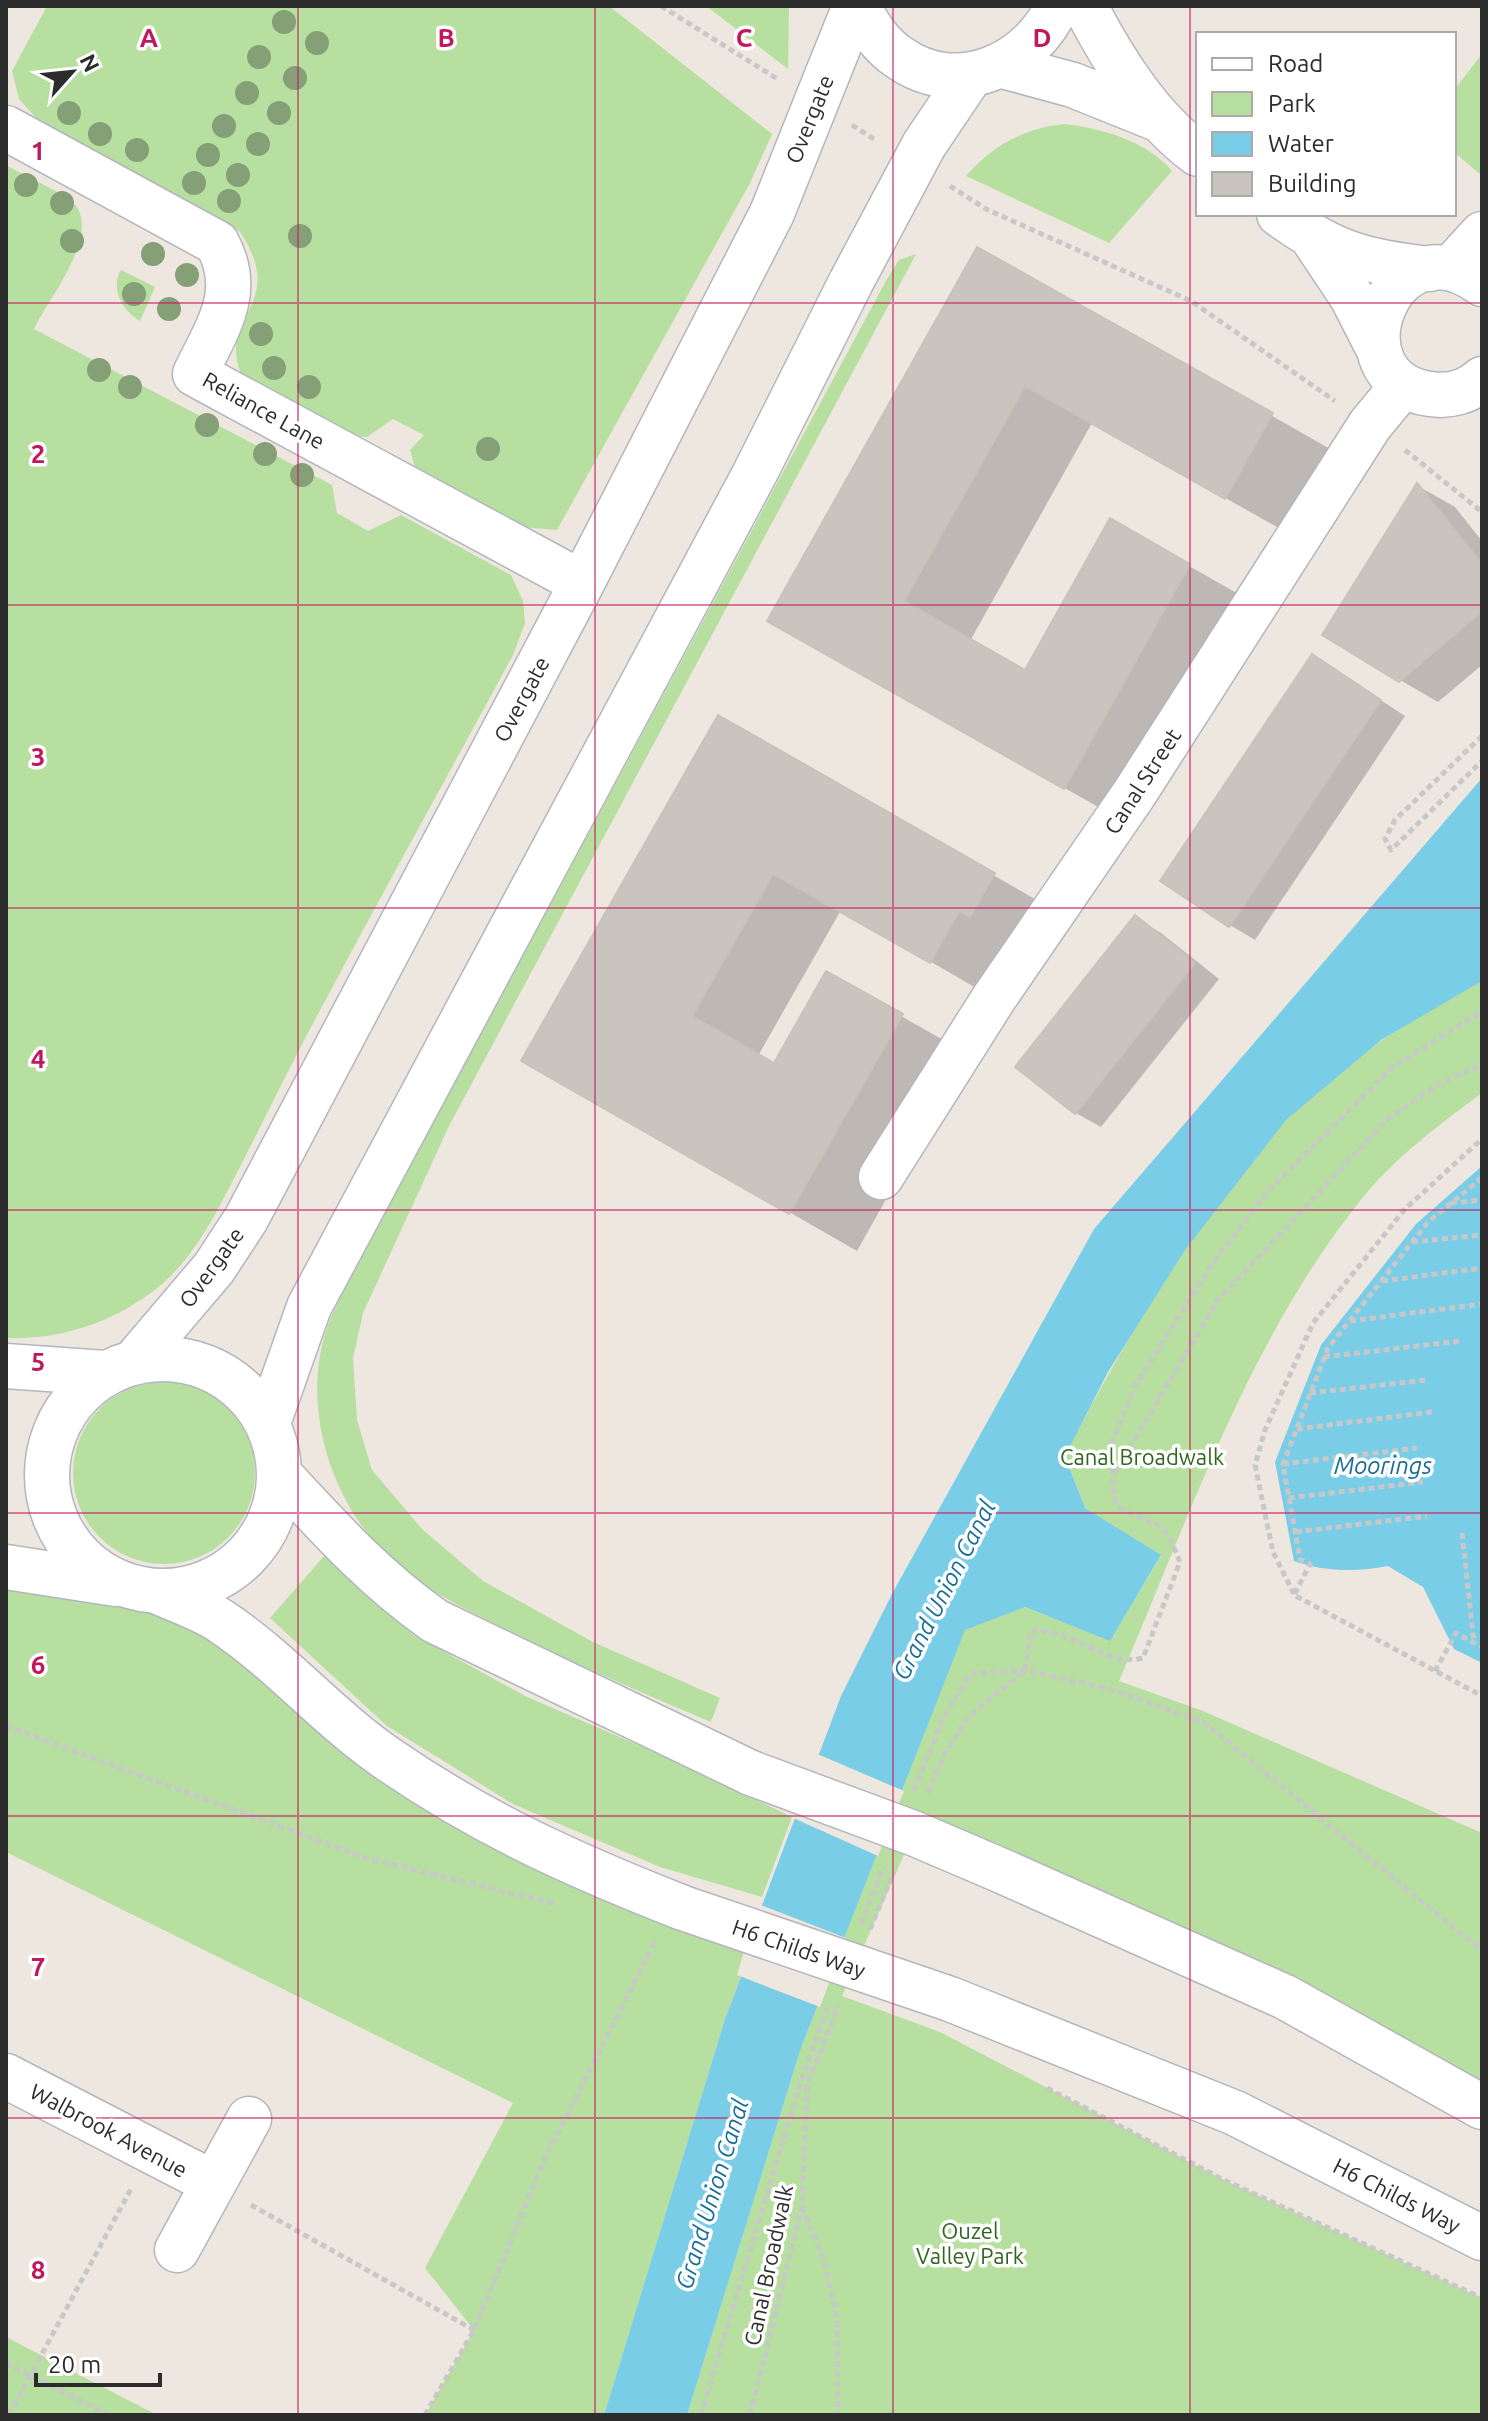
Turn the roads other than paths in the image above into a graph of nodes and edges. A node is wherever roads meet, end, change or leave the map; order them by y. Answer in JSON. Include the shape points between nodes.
{"nodes":[{"id":1,"x":856,"y":6,"type":"edge"},
{"id":2,"x":1057,"y":6,"type":"edge"},
{"id":3,"x":1085,"y":6,"type":"edge"},
{"id":4,"x":987,"y":70,"type":"junction"},
{"id":5,"x":1160,"y":120,"type":"junction"},
{"id":6,"x":6,"y":128,"type":"edge"},
{"id":7,"x":1196,"y":152,"type":"edge"},
{"id":8,"x":1282,"y":216,"type":"edge"},
{"id":9,"x":1482,"y":234,"type":"edge"},
{"id":10,"x":1314,"y":240,"type":"junction"},
{"id":11,"x":1454,"y":274,"type":"edge"},
{"id":12,"x":1379,"y":350,"type":"junction"},
{"id":13,"x":1482,"y":379,"type":"edge"},
{"id":14,"x":1403,"y":385,"type":"junction"},
{"id":15,"x":582,"y":583,"type":"junction"},
{"id":16,"x":881,"y":1177,"type":"dead end"},
{"id":17,"x":6,"y":1366,"type":"edge"},
{"id":18,"x":120,"y":1367,"type":"junction"},
{"id":19,"x":268,"y":1423,"type":"junction"},
{"id":20,"x":280,"y":1475,"type":"junction"},
{"id":21,"x":6,"y":1567,"type":"edge"},
{"id":22,"x":141,"y":1588,"type":"junction"},
{"id":23,"x":6,"y":2076,"type":"edge"},
{"id":24,"x":1482,"y":2107,"type":"edge"},
{"id":25,"x":249,"y":2119,"type":"dead end"},
{"id":26,"x":213,"y":2183,"type":"junction"},
{"id":27,"x":1482,"y":2238,"type":"edge"},
{"id":28,"x":177,"y":2250,"type":"dead end"}],
"edges":[{"from":1,"to":4,"type":"street","via":[[873,35],[901,59],[935,73]]},
{"from":1,"to":15,"type":"street","name":"Overgate","bridge":true,"via":[[772,213]]},
{"from":2,"to":4,"type":"street","via":[[1049,26],[1029,49]]},
{"from":3,"to":5,"type":"street","via":[[1104,43]]},
{"from":4,"to":5,"type":"street","via":[[1073,85]]},
{"from":4,"to":19,"type":"street","bridge":true,"via":[[908,148],[851,282],[755,473],[309,1307]]},
{"from":5,"to":7,"type":"street"},
{"from":6,"to":15,"type":"street","name":"Reliance Lane","via":[[217,243],[229,264],[231,285],[195,374]]},
{"from":8,"to":10,"type":"street"},
{"from":9,"to":11,"type":"street"},
{"from":10,"to":11,"type":"street","via":[[1376,263]]},
{"from":10,"to":12,"type":"street"},
{"from":11,"to":12,"type":"street","via":[[1409,276],[1392,289],[1376,328]]},
{"from":12,"to":14,"type":"street"},
{"from":13,"to":14,"type":"street","via":[[1441,396]]},
{"from":14,"to":16,"type":"street","name":"Canal Street","via":[[1370,425]]},
{"from":15,"to":18,"type":"street","name":"Overgate","via":[[246,1219],[214,1268]]},
{"from":17,"to":18,"type":"street"},
{"from":18,"to":19,"type":"street","via":[[166,1358],[197,1363],[226,1376]]},
{"from":18,"to":22,"type":"street","via":[[78,1394],[59,1422],[49,1453],[47,1487],[55,1519],[72,1548],[97,1570]]},
{"from":19,"to":20,"type":"street"},
{"from":20,"to":22,"type":"street","via":[[274,1512],[256,1546],[228,1572],[194,1587]]},
{"from":20,"to":24,"type":"street","bridge":true,"via":[[364,1566],[435,1621],[751,1773],[913,1833],[1285,1997]]},
{"from":21,"to":22,"type":"street","name":"H6 Childs Way"},
{"from":22,"to":27,"type":"street","name":"H6 Childs Way","bridge":true,"via":[[219,1620],[389,1760],[491,1824],[672,1919],[950,1999],[1235,2113]]},
{"from":23,"to":26,"type":"street","name":"Walbrook Avenue"},
{"from":25,"to":26,"type":"street"},
{"from":26,"to":28,"type":"street"}]}
